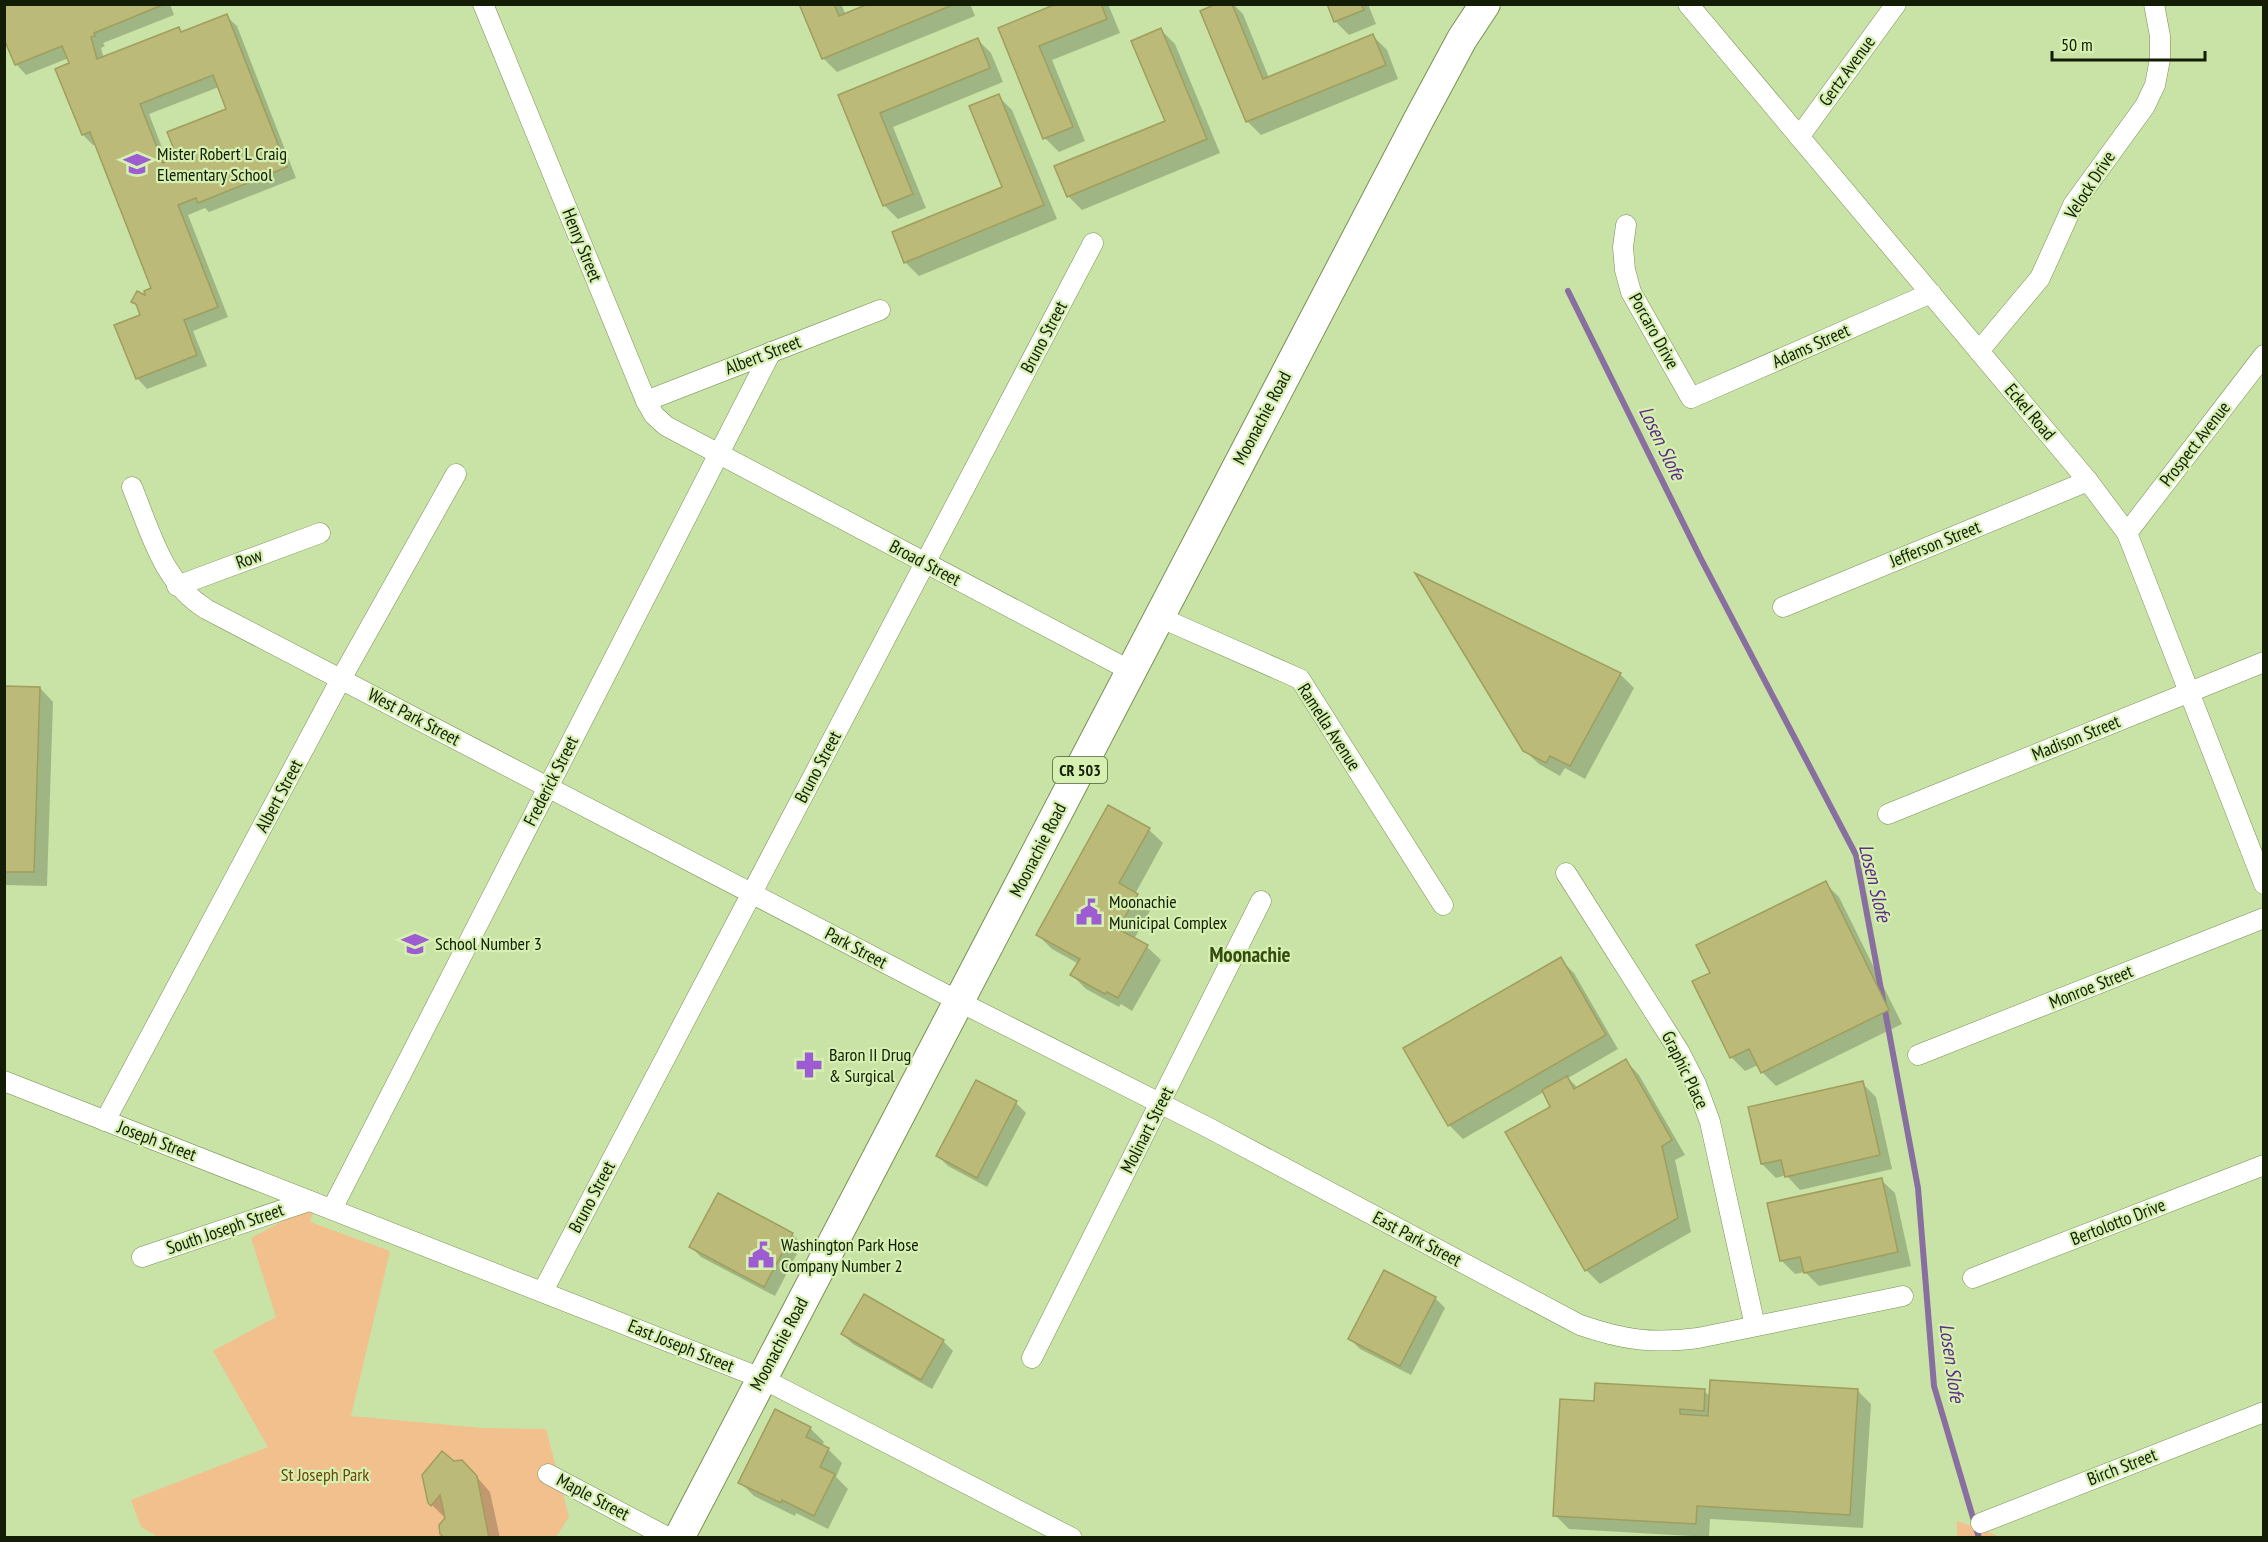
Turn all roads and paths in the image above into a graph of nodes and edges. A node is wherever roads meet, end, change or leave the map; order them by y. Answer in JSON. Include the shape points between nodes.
{"nodes":[{"id":1,"x":483,"y":4,"type":"edge"},
{"id":2,"x":1485,"y":4,"type":"edge"},
{"id":3,"x":1688,"y":4,"type":"edge"},
{"id":4,"x":1896,"y":4,"type":"edge"},
{"id":5,"x":2154,"y":4,"type":"edge"},
{"id":6,"x":1799,"y":137,"type":"junction"},
{"id":7,"x":1626,"y":225,"type":"dead end"},
{"id":8,"x":1094,"y":243,"type":"dead end"},
{"id":9,"x":1930,"y":293,"type":"junction"},
{"id":10,"x":880,"y":310,"type":"dead end"},
{"id":11,"x":1979,"y":351,"type":"junction"},
{"id":12,"x":771,"y":352,"type":"junction"},
{"id":13,"x":2264,"y":355,"type":"edge"},
{"id":14,"x":1691,"y":398,"type":"joint"},
{"id":15,"x":646,"y":400,"type":"junction"},
{"id":16,"x":718,"y":454,"type":"junction"},
{"id":17,"x":456,"y":474,"type":"dead end"},
{"id":18,"x":2088,"y":481,"type":"junction"},
{"id":19,"x":132,"y":487,"type":"dead end"},
{"id":20,"x":320,"y":532,"type":"dead end"},
{"id":21,"x":2127,"y":533,"type":"junction"},
{"id":22,"x":925,"y":563,"type":"junction"},
{"id":23,"x":177,"y":586,"type":"junction"},
{"id":24,"x":1783,"y":607,"type":"dead end"},
{"id":25,"x":1159,"y":616,"type":"junction"},
{"id":26,"x":2264,"y":662,"type":"edge"},
{"id":27,"x":1131,"y":671,"type":"junction"},
{"id":28,"x":341,"y":680,"type":"junction"},
{"id":29,"x":2189,"y":693,"type":"junction"},
{"id":30,"x":548,"y":787,"type":"junction"},
{"id":31,"x":1888,"y":814,"type":"dead end"},
{"id":32,"x":1566,"y":873,"type":"dead end"},
{"id":33,"x":2264,"y":884,"type":"edge"},
{"id":34,"x":752,"y":894,"type":"junction"},
{"id":35,"x":1262,"y":901,"type":"dead end"},
{"id":36,"x":1443,"y":904,"type":"dead end"},
{"id":37,"x":2264,"y":918,"type":"edge"},
{"id":38,"x":960,"y":1002,"type":"junction"},
{"id":39,"x":1918,"y":1055,"type":"dead end"},
{"id":40,"x":4,"y":1082,"type":"edge"},
{"id":41,"x":1160,"y":1104,"type":"junction"},
{"id":42,"x":105,"y":1121,"type":"junction"},
{"id":43,"x":2264,"y":1165,"type":"edge"},
{"id":44,"x":309,"y":1201,"type":"junction"},
{"id":45,"x":332,"y":1209,"type":"junction"},
{"id":46,"x":142,"y":1257,"type":"dead end"},
{"id":47,"x":1973,"y":1278,"type":"dead end"},
{"id":48,"x":543,"y":1291,"type":"junction"},
{"id":49,"x":1903,"y":1296,"type":"dead end"},
{"id":50,"x":1755,"y":1326,"type":"junction"},
{"id":51,"x":1032,"y":1358,"type":"dead end"},
{"id":52,"x":761,"y":1378,"type":"junction"},
{"id":53,"x":2264,"y":1412,"type":"edge"},
{"id":54,"x":548,"y":1474,"type":"dead end"},
{"id":55,"x":1980,"y":1523,"type":"dead end"},
{"id":56,"x":669,"y":1538,"type":"edge"},
{"id":57,"x":679,"y":1538,"type":"edge"},
{"id":58,"x":1072,"y":1538,"type":"edge"}],
"edges":[{"from":1,"to":15,"type":"street","name":"Henry Street"},
{"from":2,"to":25,"type":"main road","name":"Moonachie Road","number":"CR 503","via":[[1419,119]]},
{"from":3,"to":6,"type":"street","name":"Eckel Road"},
{"from":4,"to":6,"type":"street","name":"Gertz Avenue"},
{"from":5,"to":11,"type":"street","name":"Velock Drive","via":[[2160,59],[2155,85],[2145,106],[2073,205],[2040,278]]},
{"from":6,"to":9,"type":"street","name":"Eckel Road"},
{"from":7,"to":14,"type":"street","name":"Porcaro Drive","via":[[1623,247],[1631,292]]},
{"from":8,"to":22,"type":"street","name":"Bruno Street"},
{"from":9,"to":11,"type":"street","name":"Eckel Road"},
{"from":9,"to":14,"type":"street","name":"Adams Street"},
{"from":10,"to":12,"type":"street","name":"Albert Street"},
{"from":11,"to":18,"type":"street","name":"Eckel Road"},
{"from":12,"to":15,"type":"street","name":"Albert Street"},
{"from":12,"to":16,"type":"street","name":"Frederick Street"},
{"from":13,"to":21,"type":"street","name":"Prospect Avenue"},
{"from":15,"to":16,"type":"street","name":"Henry Street","via":[[666,426]]},
{"from":16,"to":22,"type":"street","name":"Broad Street"},
{"from":16,"to":30,"type":"street","name":"Frederick Street"},
{"from":17,"to":28,"type":"street","name":"Albert Street"},
{"from":18,"to":21,"type":"street","name":"Eckel Road"},
{"from":18,"to":24,"type":"street","name":"Jefferson Street"},
{"from":19,"to":23,"type":"street","name":"West Park Street","via":[[166,570]]},
{"from":20,"to":23,"type":"street","name":"Row"},
{"from":21,"to":29,"type":"street","name":"Eckel Road"},
{"from":22,"to":27,"type":"street","name":"Broad Street"},
{"from":22,"to":34,"type":"street","name":"Bruno Street"},
{"from":23,"to":28,"type":"street","name":"West Park Street","via":[[206,609]]},
{"from":25,"to":27,"type":"main road","name":"Moonachie Road","number":"CR 503"},
{"from":25,"to":36,"type":"street","name":"Ramella Avenue","via":[[1300,679]]},
{"from":26,"to":29,"type":"street","name":"Madison Street"},
{"from":27,"to":38,"type":"main road","name":"Moonachie Road","number":"CR 503"},
{"from":28,"to":30,"type":"street","name":"West Park Street"},
{"from":28,"to":42,"type":"street","name":"Albert Street"},
{"from":29,"to":31,"type":"street","name":"Madison Street"},
{"from":29,"to":33,"type":"street","name":"Eckel Road"},
{"from":30,"to":34,"type":"street","name":"West Park Street"},
{"from":30,"to":45,"type":"street","name":"Frederick Street"},
{"from":32,"to":50,"type":"street","name":"Graphic Place","via":[[1696,1084],[1710,1122]]},
{"from":34,"to":38,"type":"street","name":"Park Street"},
{"from":34,"to":48,"type":"street","name":"Bruno Street"},
{"from":35,"to":41,"type":"street","name":"Molinart Street"},
{"from":37,"to":39,"type":"street","name":"Monroe Street"},
{"from":38,"to":41,"type":"street","name":"East Park Street"},
{"from":38,"to":52,"type":"main road","name":"Moonachie Road","number":"CR 503"},
{"from":40,"to":42,"type":"street","name":"Joseph Street"},
{"from":41,"to":50,"type":"street","name":"East Park Street","via":[[1580,1325],[1642,1341],[1698,1338]]},
{"from":41,"to":51,"type":"street","name":"Molinart Street"},
{"from":42,"to":44,"type":"street","name":"Joseph Street"},
{"from":43,"to":47,"type":"street","name":"Bertolotto Drive"},
{"from":44,"to":45,"type":"street","name":"East Joseph Street"},
{"from":44,"to":46,"type":"street","name":"South Joseph Street"},
{"from":45,"to":48,"type":"street","name":"East Joseph Street"},
{"from":48,"to":52,"type":"street","name":"East Joseph Street"},
{"from":49,"to":50,"type":"street","name":"East Park Street"},
{"from":52,"to":57,"type":"main road","name":"Moonachie Road","number":"CR 503"},
{"from":52,"to":58,"type":"street","name":"East Joseph Street"},
{"from":53,"to":55,"type":"street","name":"Birch Street"},
{"from":54,"to":56,"type":"street","name":"Maple Street"}]}
